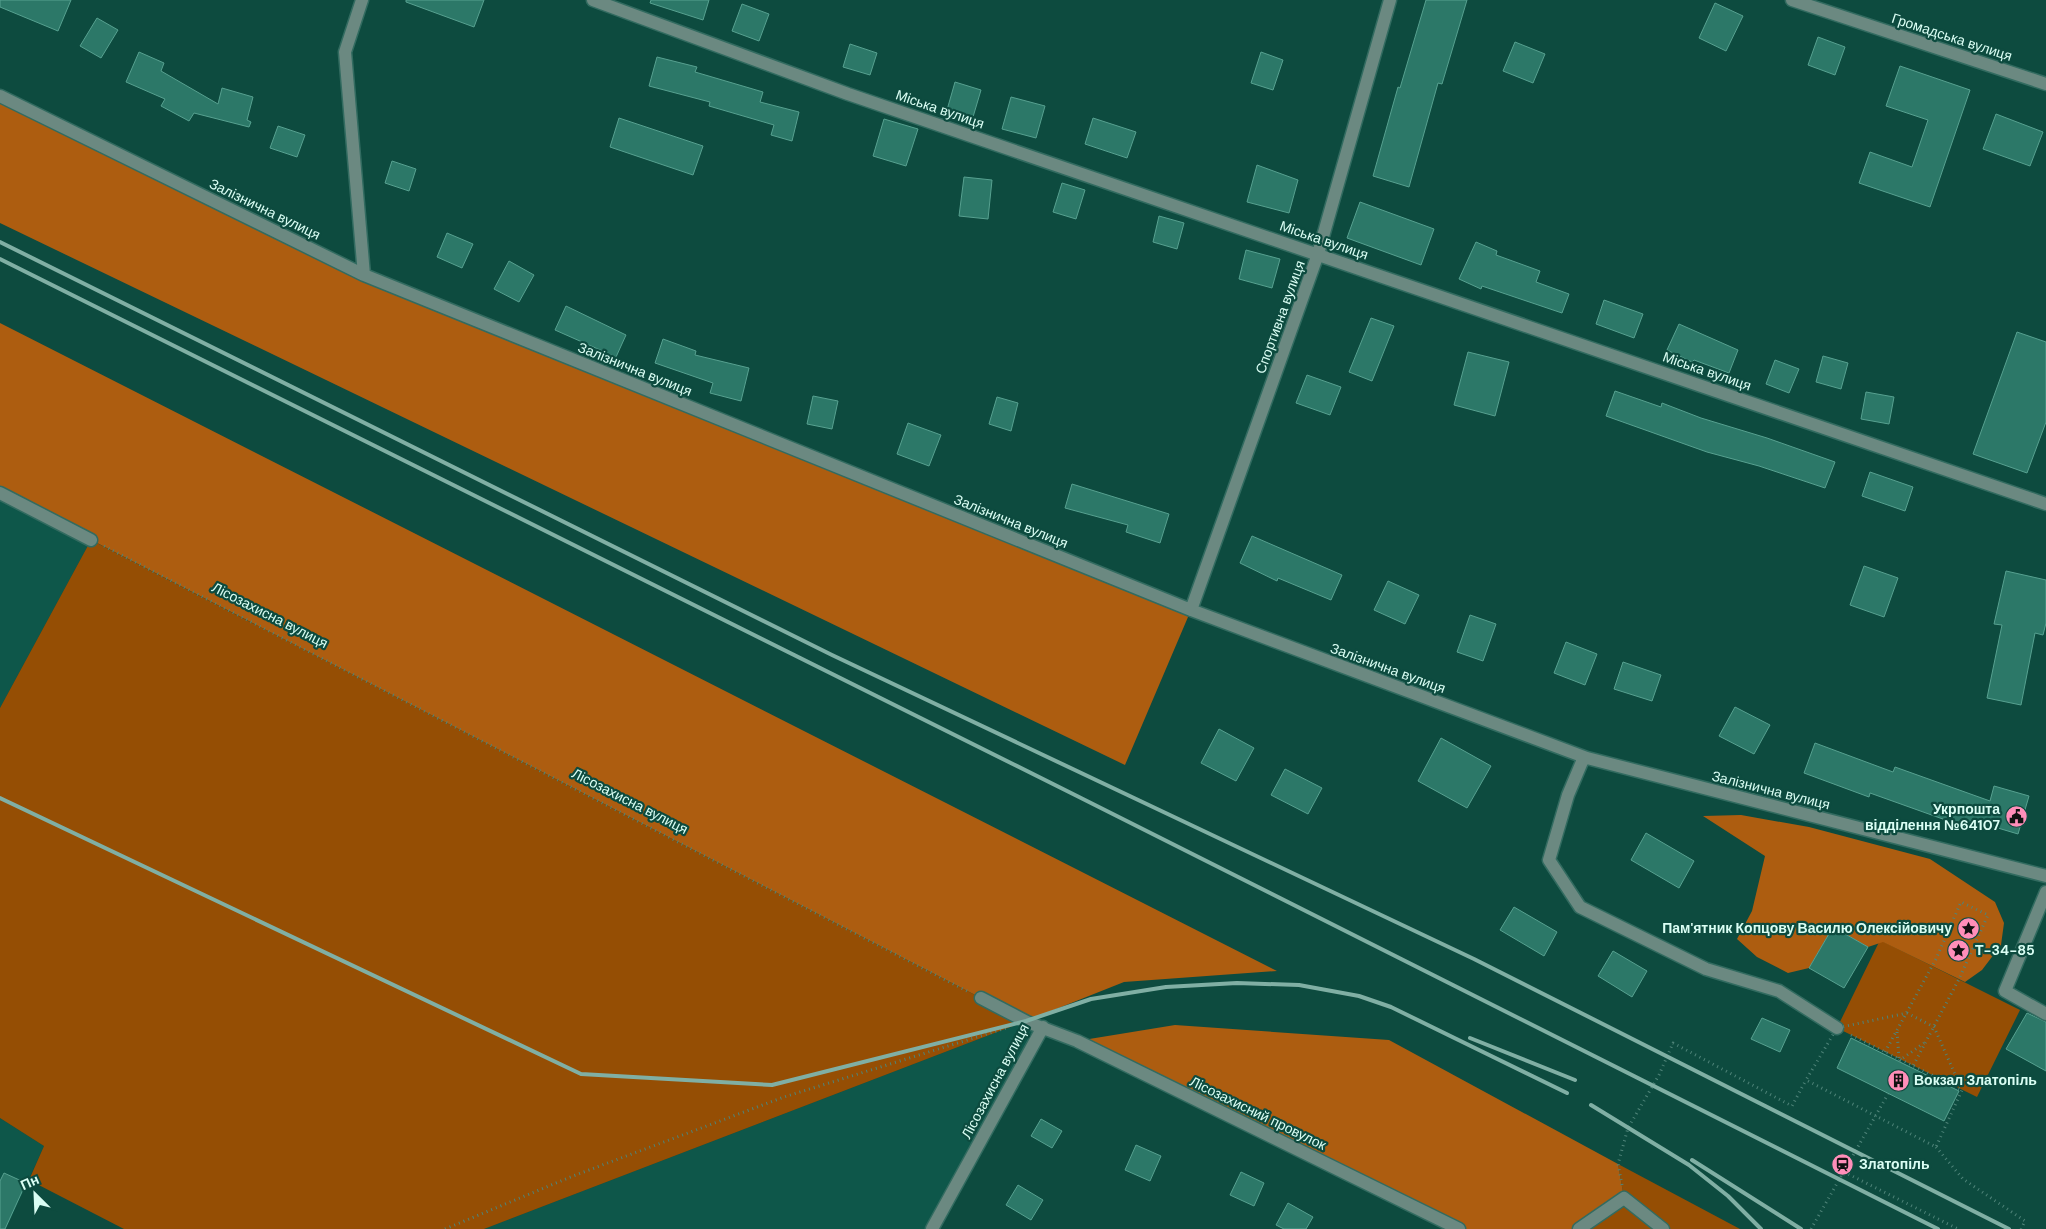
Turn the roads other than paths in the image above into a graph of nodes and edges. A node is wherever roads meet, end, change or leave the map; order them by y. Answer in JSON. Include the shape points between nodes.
{"nodes":[{"id":1,"x":362,"y":0,"type":"edge"},
{"id":2,"x":593,"y":0,"type":"edge"},
{"id":3,"x":1390,"y":0,"type":"edge"},
{"id":4,"x":1792,"y":0,"type":"edge"},
{"id":5,"x":2046,"y":84,"type":"edge"},
{"id":6,"x":0,"y":96,"type":"edge"},
{"id":7,"x":1318,"y":254,"type":"junction"},
{"id":8,"x":364,"y":275,"type":"junction"},
{"id":9,"x":0,"y":493,"type":"edge"},
{"id":10,"x":2046,"y":504,"type":"edge"},
{"id":11,"x":91,"y":540,"type":"road end"},
{"id":12,"x":1190,"y":610,"type":"junction"},
{"id":13,"x":1584,"y":757,"type":"junction"},
{"id":14,"x":2046,"y":876,"type":"edge"},
{"id":15,"x":2046,"y":892,"type":"edge"},
{"id":16,"x":981,"y":998,"type":"road end"},
{"id":17,"x":2046,"y":1014,"type":"edge"},
{"id":18,"x":1043,"y":1027,"type":"junction"},
{"id":19,"x":1837,"y":1028,"type":"road end"},
{"id":20,"x":932,"y":1229,"type":"edge"},
{"id":21,"x":1459,"y":1229,"type":"edge"},
{"id":22,"x":1579,"y":1229,"type":"edge"},
{"id":23,"x":1663,"y":1229,"type":"edge"}],
"edges":[{"from":1,"to":8,"type":"street","via":[[345,52]]},
{"from":2,"to":7,"type":"street","name":"Міська вулиця","via":[[848,94]]},
{"from":3,"to":7,"type":"street","name":"Спортивна вулиця"},
{"from":4,"to":5,"type":"street","name":"Громадська вулиця"},
{"from":6,"to":8,"type":"street","name":"Залізнична вулиця"},
{"from":7,"to":10,"type":"street","name":"Міська вулиця"},
{"from":7,"to":12,"type":"street","name":"Спортивна вулиця"},
{"from":8,"to":12,"type":"street","name":"Залізнична вулиця"},
{"from":9,"to":11,"type":"street"},
{"from":12,"to":13,"type":"street","name":"Залізнична вулиця"},
{"from":13,"to":14,"type":"street","name":"Залізнична вулиця"},
{"from":13,"to":19,"type":"street","via":[[1568,795],[1549,860],[1580,907],[1706,969],[1779,991]]},
{"from":15,"to":17,"type":"street","via":[[2005,991]]},
{"from":16,"to":18,"type":"street","name":"Лісозахисна вулиця"},
{"from":18,"to":20,"type":"street","name":"Лісозахисна вулиця"},
{"from":18,"to":21,"type":"street","name":"Лісозахисний провулок"},
{"from":22,"to":23,"type":"street","via":[[1624,1198]]}]}
